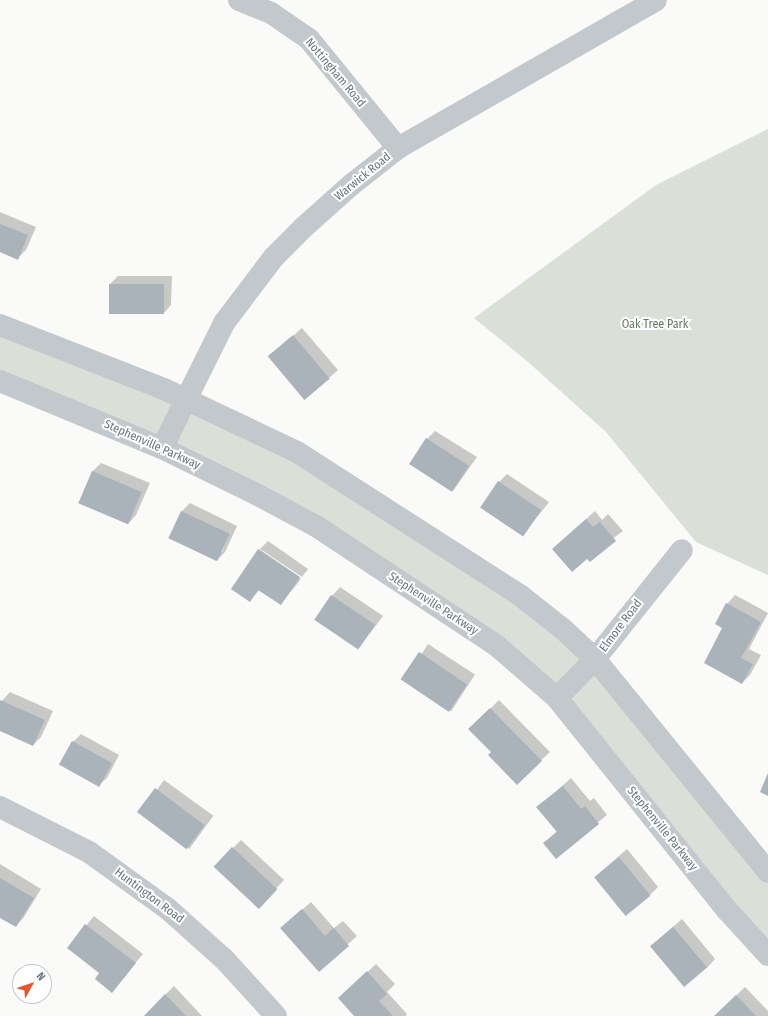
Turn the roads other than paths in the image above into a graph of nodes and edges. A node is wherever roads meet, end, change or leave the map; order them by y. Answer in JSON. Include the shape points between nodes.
{"nodes":[{"id":1,"x":239,"y":0,"type":"edge"},
{"id":2,"x":656,"y":0,"type":"edge"},
{"id":3,"x":398,"y":148,"type":"junction"},
{"id":4,"x":0,"y":325,"type":"edge"},
{"id":5,"x":0,"y":381,"type":"edge"},
{"id":6,"x":186,"y":399,"type":"junction"},
{"id":7,"x":162,"y":448,"type":"junction"},
{"id":8,"x":682,"y":550,"type":"dead end"},
{"id":9,"x":595,"y":659,"type":"junction"},
{"id":10,"x":557,"y":698,"type":"junction"},
{"id":11,"x":0,"y":807,"type":"edge"},
{"id":12,"x":768,"y":872,"type":"edge"},
{"id":13,"x":768,"y":955,"type":"edge"},
{"id":14,"x":276,"y":1016,"type":"edge"}],
"edges":[{"from":1,"to":3,"type":"street","name":"Nottingham Road","via":[[271,14],[309,39]]},
{"from":2,"to":3,"type":"street","name":"Warwick Road"},
{"from":3,"to":6,"type":"street","name":"Warwick Road","via":[[351,184],[274,257],[224,323]]},
{"from":4,"to":6,"type":"street","via":[[93,359]]},
{"from":5,"to":7,"type":"street","name":"Stephenville Parkway"},
{"from":6,"to":7,"type":"street","name":"Warwick Road"},
{"from":6,"to":9,"type":"street","via":[[297,452],[376,500],[521,596],[563,629]]},
{"from":7,"to":10,"type":"street","name":"Stephenville Parkway","via":[[316,526],[497,646]]},
{"from":8,"to":9,"type":"street","name":"Elmore Road"},
{"from":9,"to":10,"type":"street","name":"Elmore Road"},
{"from":9,"to":12,"type":"street"},
{"from":10,"to":13,"type":"street","name":"Stephenville Parkway","via":[[727,910]]},
{"from":11,"to":14,"type":"street","name":"Huntington Road","via":[[89,852],[168,909],[224,959]]}]}
